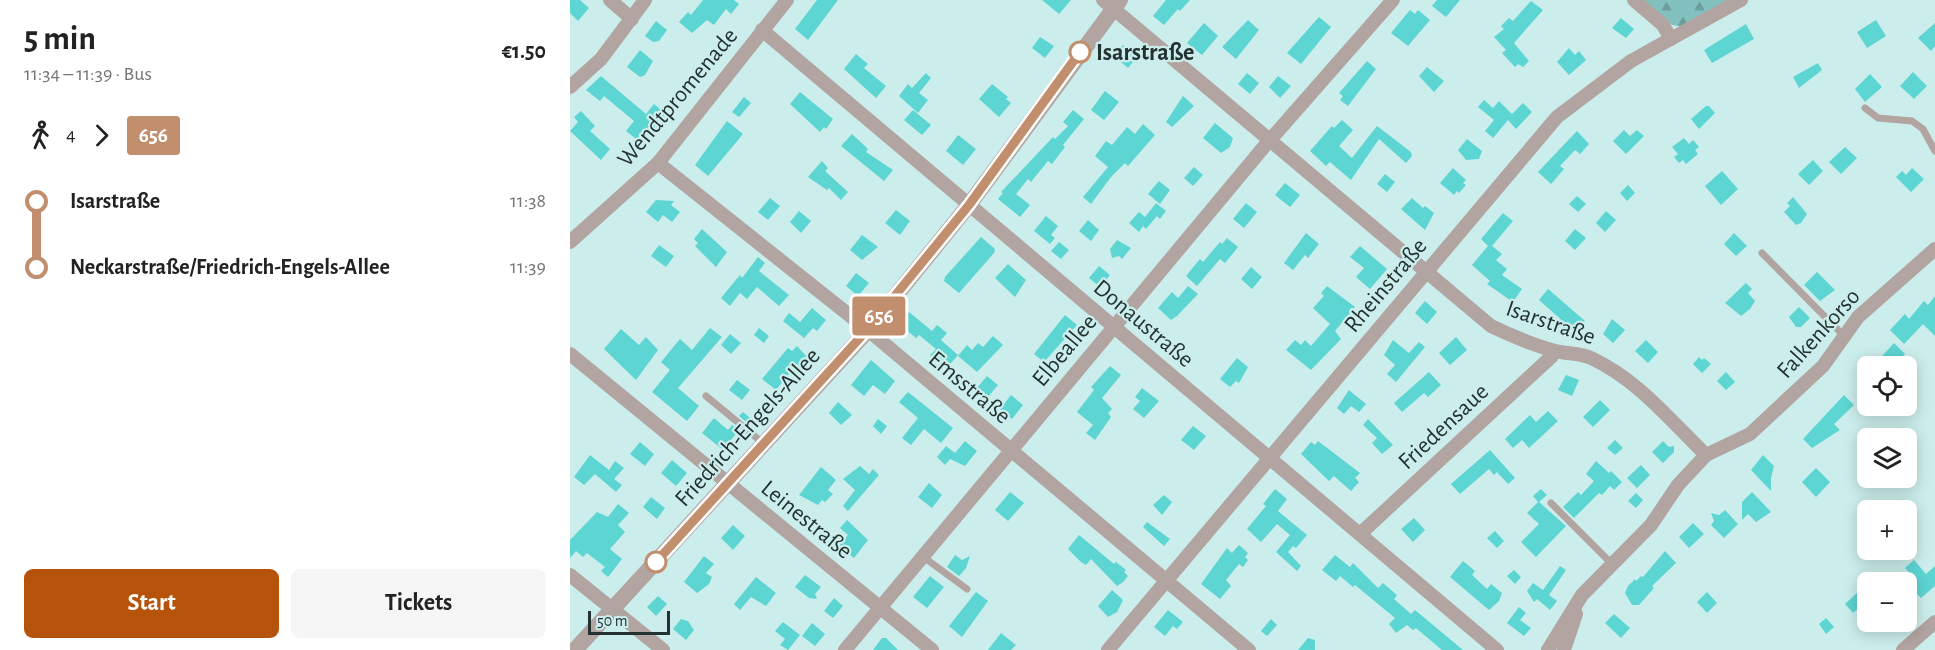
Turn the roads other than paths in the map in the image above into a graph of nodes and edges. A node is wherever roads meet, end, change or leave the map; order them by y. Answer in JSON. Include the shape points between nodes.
{"nodes":[{"id":1,"x":610,"y":0,"type":"edge"},
{"id":2,"x":645,"y":0,"type":"edge"},
{"id":3,"x":787,"y":0,"type":"edge"},
{"id":4,"x":1393,"y":0,"type":"edge"},
{"id":5,"x":1634,"y":0,"type":"edge"},
{"id":6,"x":1741,"y":0,"type":"edge"},
{"id":7,"x":1112,"y":3,"type":"edge"},
{"id":8,"x":632,"y":19,"type":"junction"},
{"id":9,"x":762,"y":30,"type":"junction"},
{"id":10,"x":1671,"y":39,"type":"junction"},
{"id":11,"x":570,"y":87,"type":"edge"},
{"id":12,"x":1865,"y":108,"type":"dead end"},
{"id":13,"x":1270,"y":140,"type":"junction"},
{"id":14,"x":1935,"y":151,"type":"edge"},
{"id":15,"x":658,"y":163,"type":"junction"},
{"id":16,"x":969,"y":205,"type":"junction"},
{"id":17,"x":570,"y":242,"type":"edge"},
{"id":18,"x":1935,"y":249,"type":"edge"},
{"id":19,"x":1762,"y":253,"type":"dead end"},
{"id":20,"x":1425,"y":273,"type":"junction"},
{"id":21,"x":1113,"y":326,"type":"junction"},
{"id":22,"x":867,"y":330,"type":"junction"},
{"id":23,"x":1844,"y":336,"type":"junction"},
{"id":24,"x":1555,"y":351,"type":"junction"},
{"id":25,"x":570,"y":354,"type":"edge"},
{"id":26,"x":706,"y":396,"type":"dead end"},
{"id":27,"x":764,"y":445,"type":"junction"},
{"id":28,"x":1009,"y":450,"type":"junction"},
{"id":29,"x":1706,"y":455,"type":"junction"},
{"id":30,"x":1270,"y":458,"type":"junction"},
{"id":31,"x":729,"y":485,"type":"junction"},
{"id":32,"x":1551,"y":502,"type":"dead end"},
{"id":33,"x":1360,"y":534,"type":"junction"},
{"id":34,"x":922,"y":556,"type":"junction"},
{"id":35,"x":1612,"y":564,"type":"junction"},
{"id":36,"x":570,"y":575,"type":"edge"},
{"id":37,"x":1166,"y":580,"type":"junction"},
{"id":38,"x":967,"y":589,"type":"dead end"},
{"id":39,"x":1582,"y":595,"type":"junction"},
{"id":40,"x":879,"y":607,"type":"junction"},
{"id":41,"x":612,"y":609,"type":"junction"},
{"id":42,"x":1935,"y":622,"type":"edge"},
{"id":43,"x":575,"y":650,"type":"edge"},
{"id":44,"x":663,"y":650,"type":"edge"},
{"id":45,"x":845,"y":650,"type":"edge"},
{"id":46,"x":932,"y":650,"type":"edge"},
{"id":47,"x":1108,"y":650,"type":"edge"},
{"id":48,"x":1249,"y":650,"type":"edge"},
{"id":49,"x":1497,"y":650,"type":"edge"},
{"id":50,"x":1548,"y":650,"type":"edge"},
{"id":51,"x":1564,"y":650,"type":"edge"},
{"id":52,"x":1903,"y":650,"type":"edge"}],
"edges":[{"from":1,"to":8,"type":"street"},
{"from":2,"to":8,"type":"street"},
{"from":3,"to":9,"type":"street","name":"Wendtpromenade"},
{"from":4,"to":13,"type":"street","name":"Elbeallee"},
{"from":5,"to":10,"type":"street","via":[[1663,25]]},
{"from":6,"to":10,"type":"street","name":"Rheinstraße"},
{"from":7,"to":13,"type":"street","name":"Isarstraße"},
{"from":7,"to":16,"type":"street","name":"Friedrich-Engels-Allee"},
{"from":8,"to":11,"type":"street","via":[[601,59]]},
{"from":9,"to":15,"type":"street","name":"Wendtpromenade"},
{"from":9,"to":16,"type":"street","name":"Donaustraße"},
{"from":10,"to":20,"type":"street","name":"Rheinstraße","via":[[1631,61],[1557,117]]},
{"from":12,"to":14,"type":"lane","via":[[1878,118],[1912,121],[1923,129]]},
{"from":13,"to":20,"type":"street","name":"Isarstraße"},
{"from":13,"to":21,"type":"street","name":"Elbeallee"},
{"from":15,"to":17,"type":"street","name":"Wendtpromenade"},
{"from":15,"to":22,"type":"street","name":"Emsstraße"},
{"from":16,"to":21,"type":"street","name":"Donaustraße"},
{"from":16,"to":22,"type":"street","name":"Friedrich-Engels-Allee"},
{"from":18,"to":23,"type":"street","name":"Falkenkorso","via":[[1858,317]]},
{"from":19,"to":23,"type":"lane"},
{"from":20,"to":24,"type":"street","name":"Isarstraße","via":[[1491,326]]},
{"from":20,"to":30,"type":"street","name":"Rheinstraße"},
{"from":21,"to":28,"type":"street","name":"Elbeallee"},
{"from":21,"to":30,"type":"street","name":"Donaustraße"},
{"from":22,"to":27,"type":"street","name":"Friedrich-Engels-Allee"},
{"from":22,"to":28,"type":"street","name":"Emsstraße"},
{"from":23,"to":29,"type":"street","name":"Falkenkorso","via":[[1822,366],[1750,434]]},
{"from":24,"to":29,"type":"street","name":"Isarstraße","via":[[1588,357],[1632,382]]},
{"from":24,"to":33,"type":"street","name":"Friedensaue"},
{"from":25,"to":31,"type":"street","name":"Leinestraße"},
{"from":26,"to":27,"type":"lane"},
{"from":27,"to":31,"type":"street","name":"Friedrich-Engels-Allee"},
{"from":28,"to":34,"type":"street","name":"Elbeallee"},
{"from":28,"to":37,"type":"street","name":"Emsstraße"},
{"from":29,"to":35,"type":"street","name":"Falkenkorso","via":[[1678,485],[1650,525]]},
{"from":30,"to":33,"type":"street","name":"Donaustraße"},
{"from":30,"to":37,"type":"street","name":"Rheinstraße"},
{"from":31,"to":40,"type":"street","name":"Leinestraße"},
{"from":31,"to":41,"type":"street","name":"Friedrich-Engels-Allee"},
{"from":32,"to":35,"type":"lane"},
{"from":33,"to":49,"type":"street","name":"Donaustraße"},
{"from":34,"to":38,"type":"lane"},
{"from":34,"to":40,"type":"street","name":"Elbeallee"},
{"from":35,"to":39,"type":"street","name":"Falkenkorso"},
{"from":36,"to":41,"type":"street"},
{"from":37,"to":47,"type":"street","name":"Rheinstraße"},
{"from":37,"to":48,"type":"street","name":"Emsstraße"},
{"from":39,"to":50,"type":"street","name":"Falkenkorso"},
{"from":39,"to":51,"type":"street","name":"Falkenkorso"},
{"from":40,"to":45,"type":"street","name":"Elbeallee"},
{"from":40,"to":46,"type":"street","name":"Leinestraße"},
{"from":41,"to":43,"type":"street","name":"Friedrich-Engels-Allee"},
{"from":41,"to":44,"type":"street"},
{"from":42,"to":52,"type":"street"}]}
